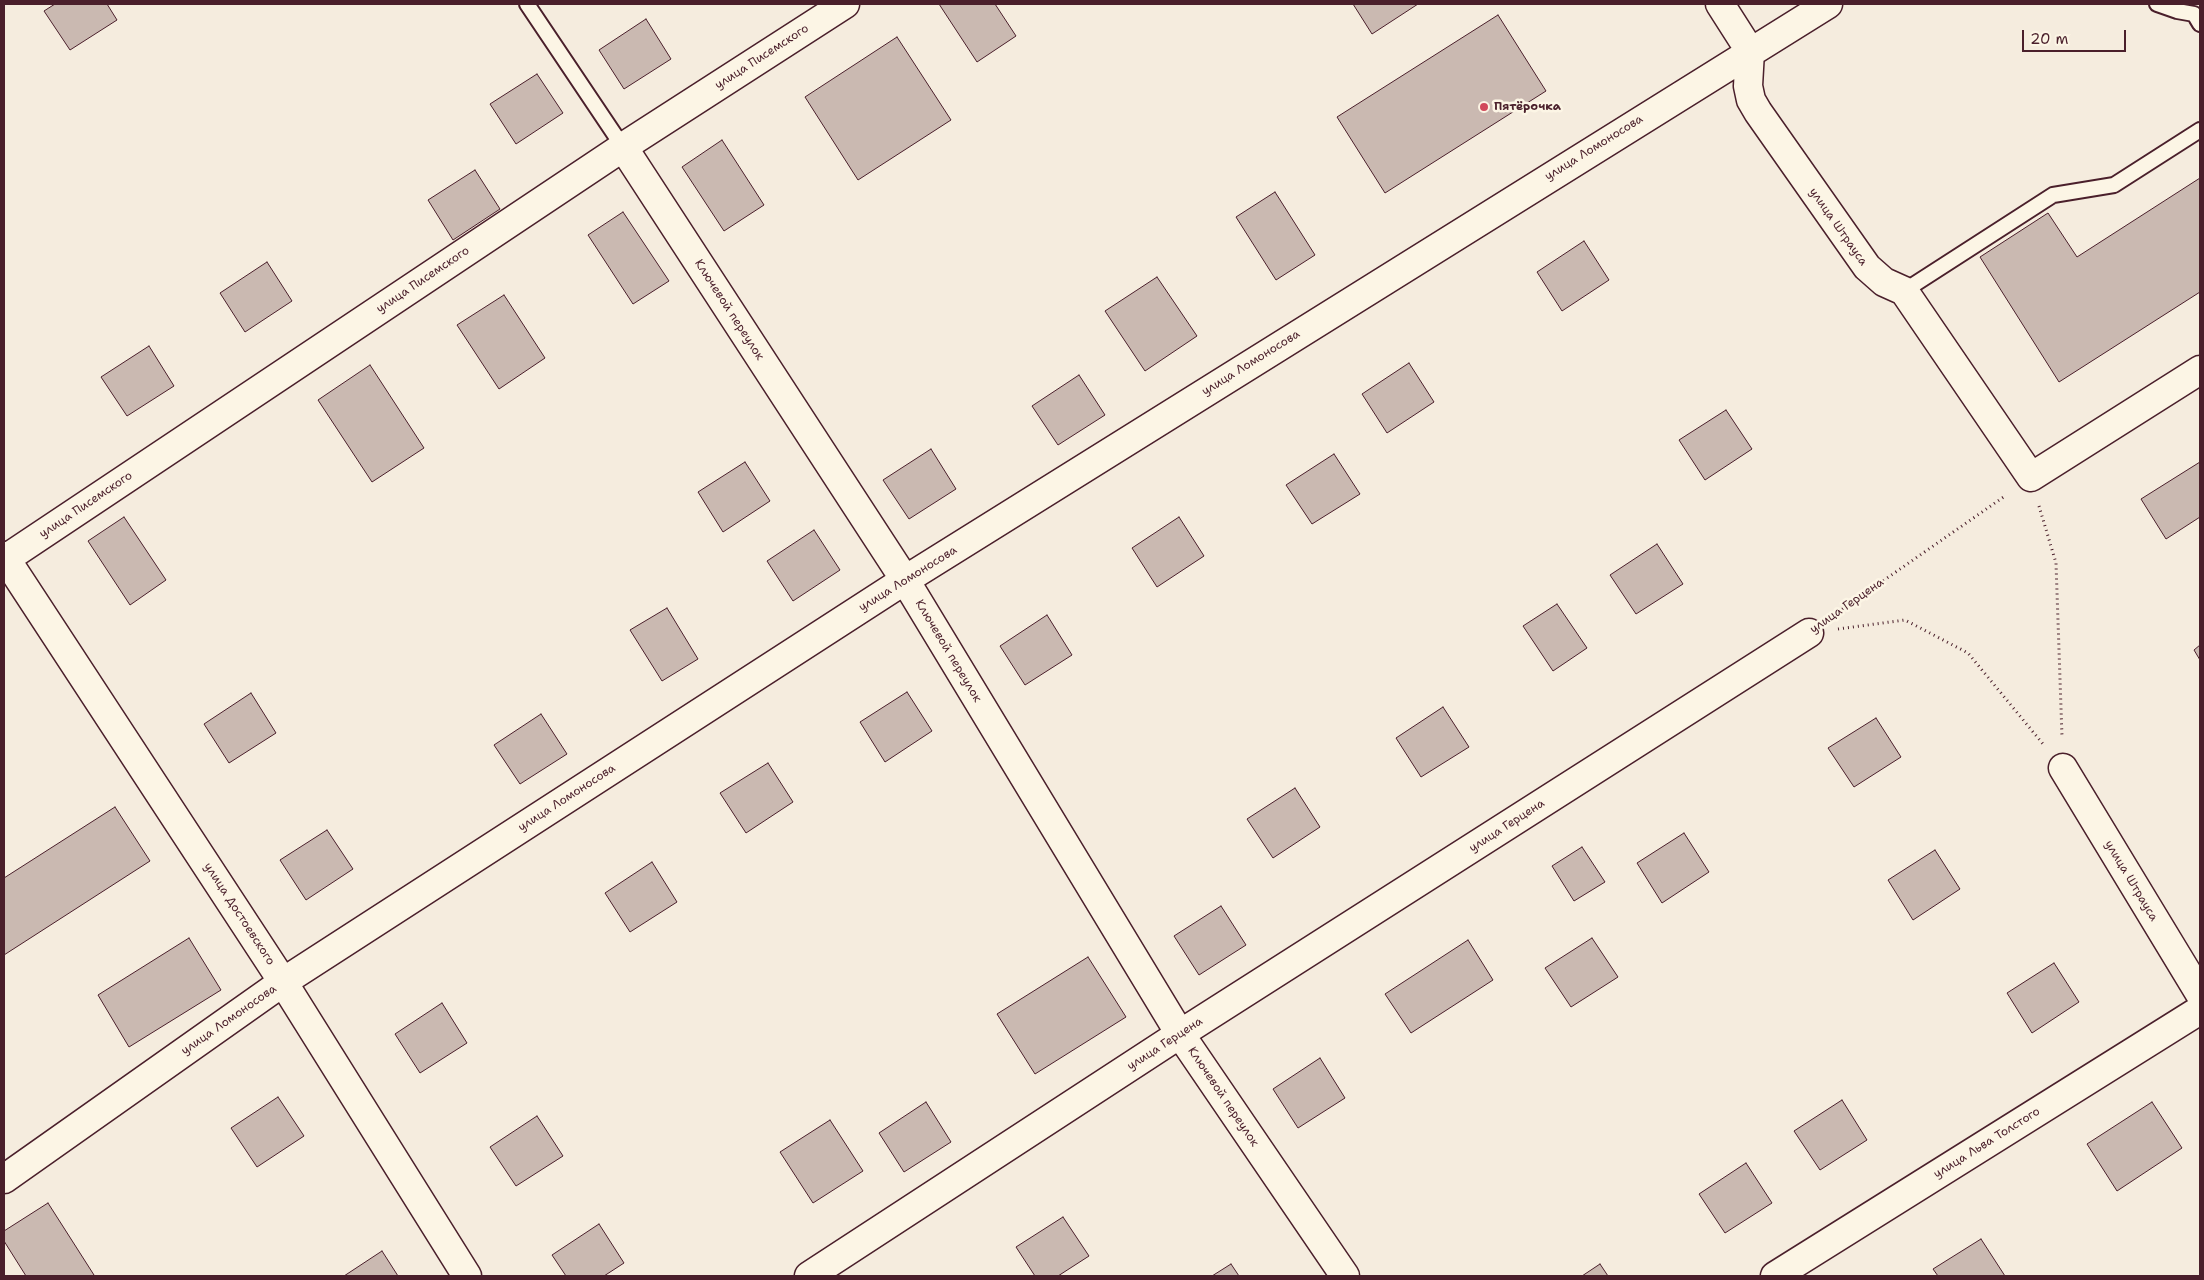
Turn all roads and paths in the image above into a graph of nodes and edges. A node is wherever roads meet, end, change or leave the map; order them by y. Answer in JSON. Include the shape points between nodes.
{"nodes":[{"id":1,"x":528,"y":4,"type":"edge"},
{"id":2,"x":845,"y":4,"type":"edge"},
{"id":3,"x":1720,"y":4,"type":"edge"},
{"id":4,"x":1828,"y":4,"type":"edge"},
{"id":5,"x":2158,"y":4,"type":"edge"},
{"id":6,"x":2200,"y":24,"type":"edge"},
{"id":7,"x":1750,"y":51,"type":"junction"},
{"id":8,"x":2200,"y":130,"type":"edge"},
{"id":9,"x":623,"y":147,"type":"junction"},
{"id":10,"x":1904,"y":291,"type":"junction"},
{"id":11,"x":2200,"y":370,"type":"edge"},
{"id":12,"x":2031,"y":478,"type":"junction"},
{"id":13,"x":4,"y":558,"type":"edge"},
{"id":14,"x":905,"y":580,"type":"junction"},
{"id":15,"x":1809,"y":633,"type":"junction"},
{"id":16,"x":2062,"y":768,"type":"junction"},
{"id":17,"x":283,"y":982,"type":"junction"},
{"id":18,"x":2200,"y":994,"type":"edge"},
{"id":19,"x":2200,"y":1010,"type":"edge"},
{"id":20,"x":1180,"y":1034,"type":"junction"},
{"id":21,"x":4,"y":1179,"type":"edge"},
{"id":22,"x":467,"y":1276,"type":"edge"},
{"id":23,"x":809,"y":1276,"type":"edge"},
{"id":24,"x":1345,"y":1276,"type":"edge"},
{"id":25,"x":1775,"y":1276,"type":"edge"}],
"edges":[{"from":1,"to":9,"type":"lane","name":"Ключевой переулок"},
{"from":2,"to":9,"type":"street","name":"улица Писемского"},
{"from":3,"to":7,"type":"street"},
{"from":4,"to":7,"type":"street","name":"улица Ломоносова"},
{"from":5,"to":6,"type":"lane","via":[[2177,12],[2194,14]]},
{"from":7,"to":10,"type":"street","name":"улица Штрауса","via":[[1748,86],[1758,112],[1866,267],[1884,282]]},
{"from":7,"to":14,"type":"street","name":"улица Ломоносова"},
{"from":8,"to":10,"type":"lane","via":[[2114,185],[2053,195]]},
{"from":9,"to":13,"type":"street","name":"улица Писемского"},
{"from":9,"to":14,"type":"street","name":"Ключевой переулок"},
{"from":10,"to":12,"type":"street","name":"улица Штрауса"},
{"from":11,"to":12,"type":"street"},
{"from":12,"to":15,"type":"path","name":"улица Герцена"},
{"from":12,"to":16,"type":"path","via":[[2056,563]]},
{"from":13,"to":17,"type":"street","name":"улица Достоевского"},
{"from":14,"to":17,"type":"street","name":"улица Ломоносова"},
{"from":14,"to":20,"type":"street","name":"Ключевой переулок"},
{"from":15,"to":16,"type":"path","via":[[1905,620],[1968,653]]},
{"from":15,"to":20,"type":"street","name":"улица Герцена"},
{"from":16,"to":18,"type":"street","name":"улица Штрауса"},
{"from":17,"to":21,"type":"street","name":"улица Ломоносова"},
{"from":17,"to":22,"type":"street","name":"улица Достоевского"},
{"from":19,"to":25,"type":"street","name":"улица Льва Толстого"},
{"from":20,"to":23,"type":"street","name":"улица Герцена"},
{"from":20,"to":24,"type":"street","name":"Ключевой переулок"}]}
